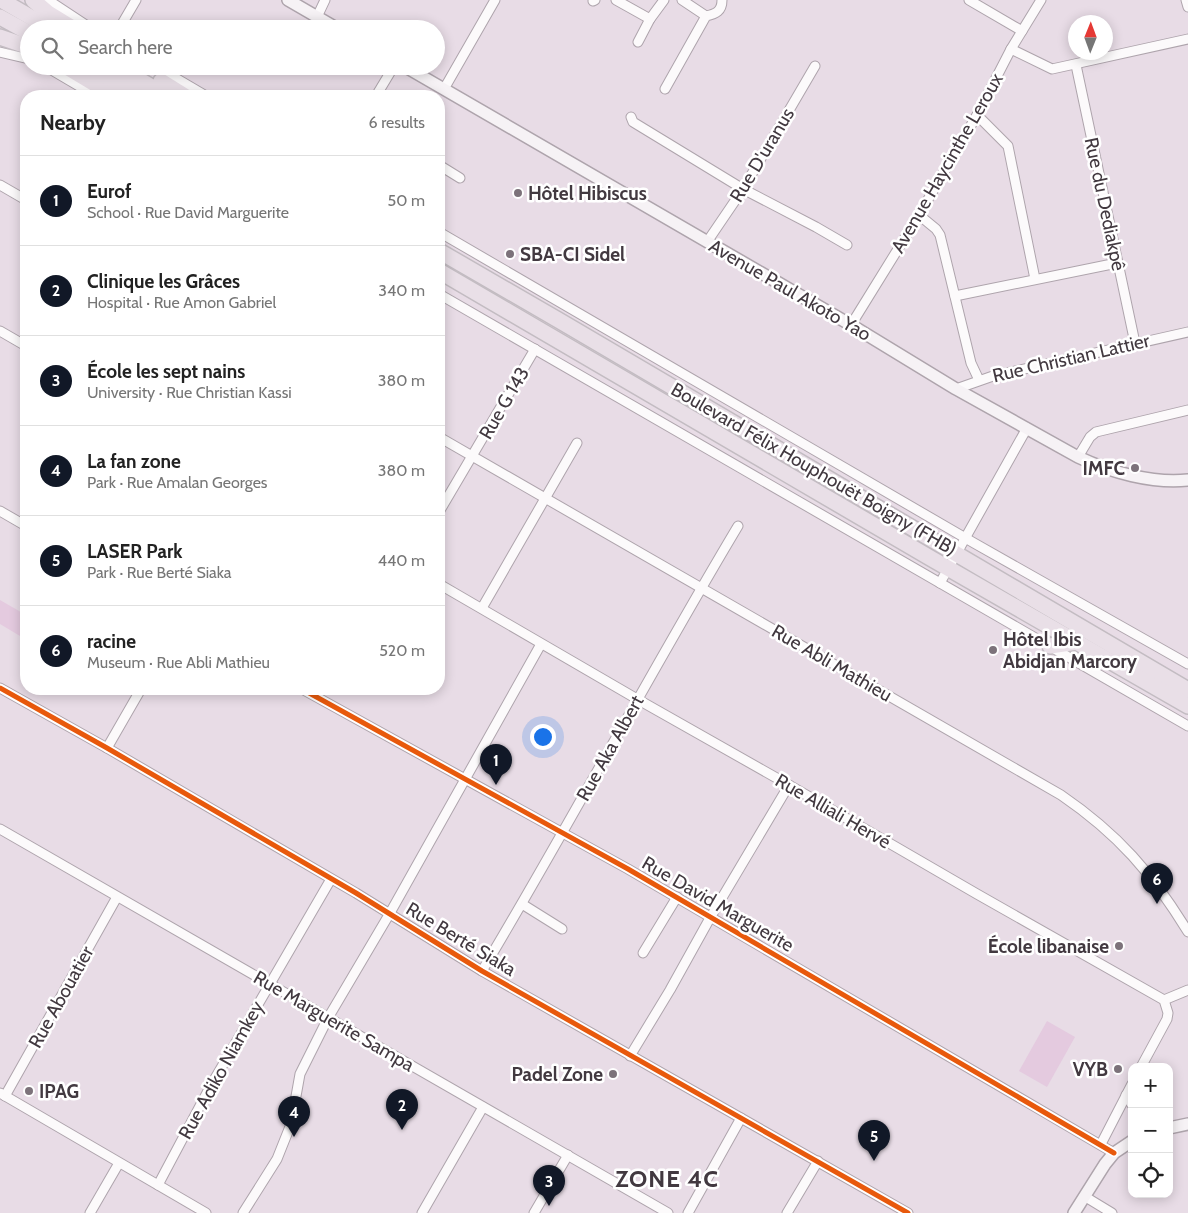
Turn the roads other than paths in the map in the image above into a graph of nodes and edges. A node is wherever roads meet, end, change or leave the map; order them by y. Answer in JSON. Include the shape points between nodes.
{"nodes":[{"id":1,"x":1,"y":0,"type":"edge"},
{"id":2,"x":33,"y":0,"type":"edge"},
{"id":3,"x":48,"y":0,"type":"edge"},
{"id":4,"x":136,"y":0,"type":"edge"},
{"id":5,"x":288,"y":0,"type":"edge"},
{"id":6,"x":325,"y":0,"type":"edge"},
{"id":7,"x":495,"y":0,"type":"edge"},
{"id":8,"x":616,"y":0,"type":"edge"},
{"id":9,"x":664,"y":0,"type":"edge"},
{"id":10,"x":682,"y":0,"type":"edge"},
{"id":11,"x":722,"y":0,"type":"edge"},
{"id":12,"x":969,"y":0,"type":"edge"},
{"id":13,"x":1041,"y":0,"type":"edge"},
{"id":14,"x":1186,"y":0,"type":"edge"},
{"id":15,"x":1188,"y":8,"type":"edge"},
{"id":16,"x":317,"y":16,"type":"junction"},
{"id":17,"x":706,"y":16,"type":"junction"},
{"id":18,"x":0,"y":17,"type":"edge"},
{"id":19,"x":650,"y":19,"type":"junction"},
{"id":20,"x":35,"y":20,"type":"edge"},
{"id":21,"x":59,"y":20,"type":"edge"},
{"id":22,"x":78,"y":20,"type":"edge"},
{"id":23,"x":124,"y":20,"type":"edge"},
{"id":24,"x":323,"y":20,"type":"edge"},
{"id":25,"x":20,"y":28,"type":"edge"},
{"id":26,"x":1022,"y":31,"type":"junction"},
{"id":27,"x":0,"y":37,"type":"edge"},
{"id":28,"x":1188,"y":39,"type":"edge"},
{"id":29,"x":638,"y":42,"type":"dead end"},
{"id":30,"x":20,"y":43,"type":"edge"},
{"id":31,"x":1011,"y":49,"type":"junction"},
{"id":32,"x":0,"y":52,"type":"edge"},
{"id":33,"x":20,"y":57,"type":"edge"},
{"id":34,"x":1076,"y":65,"type":"junction"},
{"id":35,"x":815,"y":66,"type":"dead end"},
{"id":36,"x":60,"y":75,"type":"edge"},
{"id":37,"x":80,"y":75,"type":"edge"},
{"id":38,"x":104,"y":75,"type":"edge"},
{"id":39,"x":132,"y":75,"type":"edge"},
{"id":40,"x":151,"y":75,"type":"edge"},
{"id":41,"x":170,"y":75,"type":"edge"},
{"id":42,"x":389,"y":75,"type":"edge"},
{"id":43,"x":420,"y":75,"type":"edge"},
{"id":44,"x":444,"y":89,"type":"junction"},
{"id":45,"x":665,"y":89,"type":"dead end"},
{"id":46,"x":86,"y":90,"type":"edge"},
{"id":47,"x":105,"y":90,"type":"edge"},
{"id":48,"x":130,"y":90,"type":"edge"},
{"id":49,"x":158,"y":90,"type":"edge"},
{"id":50,"x":175,"y":90,"type":"edge"},
{"id":51,"x":196,"y":90,"type":"edge"},
{"id":52,"x":380,"y":90,"type":"edge"},
{"id":53,"x":977,"y":115,"type":"junction"},
{"id":54,"x":632,"y":117,"type":"dead end"},
{"id":55,"x":445,"y":169,"type":"edge"},
{"id":56,"x":460,"y":178,"type":"dead end"},
{"id":57,"x":0,"y":185,"type":"edge"},
{"id":58,"x":743,"y":189,"type":"junction"},
{"id":59,"x":20,"y":197,"type":"edge"},
{"id":60,"x":919,"y":216,"type":"junction"},
{"id":61,"x":445,"y":235,"type":"edge"},
{"id":62,"x":707,"y":242,"type":"junction"},
{"id":63,"x":847,"y":245,"type":"dead end"},
{"id":64,"x":445,"y":255,"type":"edge"},
{"id":65,"x":1117,"y":262,"type":"junction"},
{"id":66,"x":445,"y":275,"type":"edge"},
{"id":67,"x":1035,"y":279,"type":"junction"},
{"id":68,"x":955,"y":296,"type":"junction"},
{"id":69,"x":445,"y":297,"type":"edge"},
{"id":70,"x":851,"y":325,"type":"junction"},
{"id":71,"x":0,"y":331,"type":"edge"},
{"id":72,"x":1188,"y":332,"type":"edge"},
{"id":73,"x":20,"y":343,"type":"edge"},
{"id":74,"x":1135,"y":343,"type":"junction"},
{"id":75,"x":535,"y":349,"type":"junction"},
{"id":76,"x":979,"y":380,"type":"junction"},
{"id":77,"x":956,"y":390,"type":"junction"},
{"id":78,"x":1188,"y":410,"type":"edge"},
{"id":79,"x":1027,"y":428,"type":"junction"},
{"id":80,"x":445,"y":441,"type":"edge"},
{"id":81,"x":577,"y":444,"type":"dead end"},
{"id":82,"x":472,"y":457,"type":"junction"},
{"id":83,"x":1078,"y":457,"type":"junction"},
{"id":84,"x":1188,"y":480,"type":"edge"},
{"id":85,"x":545,"y":498,"type":"junction"},
{"id":86,"x":445,"y":502,"type":"edge"},
{"id":87,"x":0,"y":511,"type":"edge"},
{"id":88,"x":20,"y":523,"type":"edge"},
{"id":89,"x":738,"y":526,"type":"dead end"},
{"id":90,"x":965,"y":538,"type":"junction"},
{"id":91,"x":957,"y":553,"type":"junction"},
{"id":92,"x":948,"y":568,"type":"junction"},
{"id":93,"x":940,"y":582,"type":"junction"},
{"id":94,"x":445,"y":587,"type":"edge"},
{"id":95,"x":700,"y":588,"type":"junction"},
{"id":96,"x":482,"y":608,"type":"junction"},
{"id":97,"x":1077,"y":642,"type":"junction"},
{"id":98,"x":542,"y":644,"type":"junction"},
{"id":99,"x":1050,"y":646,"type":"junction"},
{"id":100,"x":1188,"y":664,"type":"edge"},
{"id":101,"x":0,"y":688,"type":"edge"},
{"id":102,"x":1188,"y":690,"type":"edge"},
{"id":103,"x":138,"y":695,"type":"edge"},
{"id":104,"x":313,"y":695,"type":"edge"},
{"id":105,"x":637,"y":699,"type":"junction"},
{"id":106,"x":1188,"y":706,"type":"edge"},
{"id":107,"x":1188,"y":726,"type":"edge"},
{"id":108,"x":108,"y":748,"type":"junction"},
{"id":109,"x":465,"y":779,"type":"junction"},
{"id":110,"x":789,"y":785,"type":"junction"},
{"id":111,"x":0,"y":829,"type":"edge"},
{"id":112,"x":563,"y":834,"type":"junction"},
{"id":113,"x":331,"y":879,"type":"junction"},
{"id":114,"x":117,"y":897,"type":"junction"},
{"id":115,"x":677,"y":897,"type":"junction"},
{"id":116,"x":522,"y":904,"type":"junction"},
{"id":117,"x":390,"y":913,"type":"junction"},
{"id":118,"x":710,"y":918,"type":"junction"},
{"id":119,"x":562,"y":929,"type":"dead end"},
{"id":120,"x":1188,"y":932,"type":"edge"},
{"id":121,"x":643,"y":953,"type":"dead end"},
{"id":122,"x":482,"y":971,"type":"junction"},
{"id":123,"x":269,"y":984,"type":"junction"},
{"id":124,"x":1188,"y":990,"type":"edge"},
{"id":125,"x":1164,"y":1000,"type":"junction"},
{"id":126,"x":328,"y":1018,"type":"junction"},
{"id":127,"x":630,"y":1056,"type":"junction"},
{"id":128,"x":1143,"y":1063,"type":"edge"},
{"id":129,"x":1128,"y":1091,"type":"edge"},
{"id":130,"x":3,"y":1095,"type":"edge"},
{"id":131,"x":1126,"y":1095,"type":"junction"},
{"id":132,"x":1128,"y":1099,"type":"edge"},
{"id":133,"x":483,"y":1106,"type":"junction"},
{"id":134,"x":741,"y":1118,"type":"junction"},
{"id":135,"x":1188,"y":1124,"type":"edge"},
{"id":136,"x":1173,"y":1127,"type":"edge"},
{"id":137,"x":1101,"y":1144,"type":"junction"},
{"id":138,"x":1128,"y":1144,"type":"edge"},
{"id":139,"x":1114,"y":1153,"type":"junction"},
{"id":140,"x":568,"y":1155,"type":"junction"},
{"id":141,"x":818,"y":1161,"type":"junction"},
{"id":142,"x":119,"y":1163,"type":"junction"},
{"id":143,"x":158,"y":1185,"type":"junction"},
{"id":144,"x":1084,"y":1196,"type":"junction"},
{"id":145,"x":90,"y":1213,"type":"edge"},
{"id":146,"x":206,"y":1213,"type":"edge"},
{"id":147,"x":243,"y":1213,"type":"edge"},
{"id":148,"x":422,"y":1213,"type":"edge"},
{"id":149,"x":534,"y":1213,"type":"edge"},
{"id":150,"x":668,"y":1213,"type":"edge"},
{"id":151,"x":688,"y":1213,"type":"edge"},
{"id":152,"x":787,"y":1213,"type":"edge"},
{"id":153,"x":908,"y":1213,"type":"edge"},
{"id":154,"x":1074,"y":1213,"type":"edge"},
{"id":155,"x":1112,"y":1213,"type":"edge"}],
"edges":[{"from":1,"to":20,"type":"highway"},
{"from":2,"to":21,"type":"highway"},
{"from":3,"to":22,"type":"street"},
{"from":4,"to":23,"type":"street"},
{"from":5,"to":16,"type":"street"},
{"from":6,"to":16,"type":"street"},
{"from":7,"to":44,"type":"street"},
{"from":8,"to":19,"type":"street"},
{"from":9,"to":19,"type":"street"},
{"from":10,"to":17,"type":"street"},
{"from":11,"to":17,"type":"street","via":[[719,12]]},
{"from":12,"to":26,"type":"street"},
{"from":13,"to":26,"type":"street","name":"Avenue Haycinthe Leroux"},
{"from":14,"to":15,"type":"street"},
{"from":16,"to":24,"type":"street"},
{"from":17,"to":45,"type":"street"},
{"from":18,"to":25,"type":"highway"},
{"from":19,"to":29,"type":"street"},
{"from":26,"to":31,"type":"street","name":"Avenue Haycinthe Leroux"},
{"from":27,"to":30,"type":"highway"},
{"from":28,"to":34,"type":"street"},
{"from":31,"to":34,"type":"street","via":[[1052,69]]},
{"from":31,"to":53,"type":"street","name":"Avenue Haycinthe Leroux"},
{"from":32,"to":33,"type":"street"},
{"from":34,"to":65,"type":"street","name":"Rue du Dediakpê"},
{"from":35,"to":58,"type":"street","name":"Rue D'uranus"},
{"from":36,"to":46,"type":"street"},
{"from":37,"to":47,"type":"highway"},
{"from":38,"to":48,"type":"highway"},
{"from":39,"to":49,"type":"highway"},
{"from":40,"to":50,"type":"highway"},
{"from":41,"to":51,"type":"street"},
{"from":42,"to":52,"type":"street"},
{"from":43,"to":44,"type":"street","name":"Avenue Paul Akoto Yao"},
{"from":44,"to":62,"type":"street","name":"Avenue Paul Akoto Yao"},
{"from":53,"to":60,"type":"street","name":"Avenue Haycinthe Leroux"},
{"from":53,"to":67,"type":"street","via":[[1008,146]]},
{"from":54,"to":58,"type":"street","via":[[633,122]]},
{"from":55,"to":56,"type":"street"},
{"from":57,"to":59,"type":"street"},
{"from":58,"to":62,"type":"street","name":"Rue D'uranus"},
{"from":58,"to":63,"type":"street"},
{"from":60,"to":68,"type":"street","via":[[940,235]]},
{"from":60,"to":70,"type":"street","name":"Avenue Haycinthe Leroux"},
{"from":61,"to":90,"type":"street"},
{"from":62,"to":70,"type":"street","name":"Avenue Paul Akoto Yao"},
{"from":64,"to":91,"type":"highway","name":"Boulevard Félix Houphouët Boigny (FHB)"},
{"from":65,"to":67,"type":"street"},
{"from":65,"to":74,"type":"street","name":"Rue du Dediakpê"},
{"from":66,"to":92,"type":"highway","name":"Boulevard Félix Houphouët Boigny (FHB)"},
{"from":67,"to":68,"type":"street"},
{"from":68,"to":76,"type":"street"},
{"from":69,"to":75,"type":"street"},
{"from":70,"to":77,"type":"street","name":"Avenue Paul Akoto Yao"},
{"from":71,"to":73,"type":"street"},
{"from":72,"to":74,"type":"street","name":"Rue Christian Lattier"},
{"from":74,"to":76,"type":"street","name":"Rue Christian Lattier"},
{"from":75,"to":82,"type":"street","name":"Rue G 143"},
{"from":75,"to":93,"type":"street"},
{"from":76,"to":77,"type":"street","name":"Rue Christian Lattier"},
{"from":77,"to":79,"type":"street","name":"Avenue Paul Akoto Yao"},
{"from":78,"to":83,"type":"street","via":[[1096,432]]},
{"from":79,"to":83,"type":"street","name":"Avenue Paul Akoto Yao"},
{"from":79,"to":90,"type":"street"},
{"from":80,"to":82,"type":"street","name":"Rue Abli Mathieu"},
{"from":81,"to":85,"type":"street"},
{"from":82,"to":85,"type":"street","name":"Rue Abli Mathieu"},
{"from":82,"to":86,"type":"street","name":"Rue G 143"},
{"from":83,"to":84,"type":"street","name":"Avenue Paul Akoto Yao","via":[[1130,476]]},
{"from":85,"to":95,"type":"street","name":"Rue Abli Mathieu"},
{"from":85,"to":96,"type":"street"},
{"from":87,"to":88,"type":"street"},
{"from":89,"to":95,"type":"street","name":"Rue Aka Albert"},
{"from":90,"to":91,"type":"street"},
{"from":90,"to":100,"type":"street"},
{"from":91,"to":92,"type":"street"},
{"from":91,"to":102,"type":"highway","name":"Boulevard Félix Houphouët Boigny (FHB)"},
{"from":92,"to":93,"type":"street"},
{"from":92,"to":97,"type":"highway","name":"Boulevard Félix Houphouët Boigny (FHB)"},
{"from":93,"to":99,"type":"street"},
{"from":94,"to":96,"type":"street","name":"Rue Alliali Hervé"},
{"from":95,"to":105,"type":"street","name":"Rue Aka Albert"},
{"from":95,"to":120,"type":"street","name":"Rue Abli Mathieu","via":[[1055,792],[1086,813],[1151,876]]},
{"from":96,"to":98,"type":"street","name":"Rue Alliali Hervé"},
{"from":97,"to":99,"type":"highway"},
{"from":97,"to":106,"type":"highway","name":"Boulevard Félix Houphouët Boigny (FHB)"},
{"from":98,"to":105,"type":"street","name":"Rue Alliali Hervé"},
{"from":98,"to":109,"type":"street"},
{"from":99,"to":107,"type":"street"},
{"from":101,"to":108,"type":"street","name":"Rue Berté Siaka"},
{"from":103,"to":108,"type":"street"},
{"from":104,"to":109,"type":"street","name":"Rue David Marguerite"},
{"from":105,"to":110,"type":"street","name":"Rue Alliali Hervé"},
{"from":105,"to":112,"type":"street","name":"Rue Aka Albert"},
{"from":108,"to":113,"type":"street","name":"Rue Berté Siaka"},
{"from":109,"to":112,"type":"street","name":"Rue David Marguerite"},
{"from":109,"to":117,"type":"street"},
{"from":110,"to":118,"type":"street"},
{"from":110,"to":125,"type":"street","name":"Rue Alliali Hervé"},
{"from":111,"to":114,"type":"street","name":"Rue Marguerite Sampa"},
{"from":112,"to":115,"type":"street","name":"Rue David Marguerite"},
{"from":112,"to":116,"type":"street","name":"Rue Aka Albert"},
{"from":113,"to":117,"type":"street","name":"Rue Berté Siaka"},
{"from":113,"to":123,"type":"street","name":"Rue Adiko Niamkey"},
{"from":114,"to":123,"type":"street","name":"Rue Marguerite Sampa"},
{"from":114,"to":130,"type":"street","name":"Rue Abouatier"},
{"from":115,"to":118,"type":"street","name":"Rue David Marguerite"},
{"from":115,"to":121,"type":"street"},
{"from":116,"to":119,"type":"street"},
{"from":116,"to":122,"type":"street","name":"Rue Aka Albert"},
{"from":117,"to":122,"type":"street","name":"Rue Berté Siaka"},
{"from":117,"to":126,"type":"street"},
{"from":118,"to":127,"type":"street"},
{"from":118,"to":137,"type":"street","name":"Rue David Marguerite"},
{"from":122,"to":127,"type":"street","name":"Rue Berté Siaka"},
{"from":123,"to":126,"type":"street","name":"Rue Marguerite Sampa"},
{"from":123,"to":143,"type":"street","name":"Rue Adiko Niamkey"},
{"from":124,"to":125,"type":"street"},
{"from":125,"to":128,"type":"street","via":[[1167,1019]]},
{"from":126,"to":133,"type":"street","name":"Rue Marguerite Sampa"},
{"from":126,"to":147,"type":"street","via":[[300,1074],[291,1124],[278,1159]]},
{"from":127,"to":134,"type":"street","name":"Rue Berté Siaka"},
{"from":129,"to":131,"type":"street"},
{"from":130,"to":142,"type":"street"},
{"from":131,"to":132,"type":"street"},
{"from":131,"to":137,"type":"street"},
{"from":133,"to":140,"type":"street","name":"Rue Marguerite Sampa"},
{"from":133,"to":148,"type":"street"},
{"from":134,"to":141,"type":"street","name":"Rue Berté Siaka"},
{"from":134,"to":151,"type":"street"},
{"from":135,"to":136,"type":"street"},
{"from":137,"to":139,"type":"street","name":"Rue David Marguerite"},
{"from":138,"to":139,"type":"street"},
{"from":139,"to":144,"type":"street"},
{"from":140,"to":149,"type":"street"},
{"from":140,"to":150,"type":"street","name":"Rue Marguerite Sampa"},
{"from":141,"to":152,"type":"street"},
{"from":141,"to":153,"type":"street","name":"Rue Berté Siaka"},
{"from":142,"to":143,"type":"street"},
{"from":142,"to":145,"type":"street"},
{"from":143,"to":146,"type":"street"},
{"from":144,"to":154,"type":"street"},
{"from":144,"to":155,"type":"street"}]}
